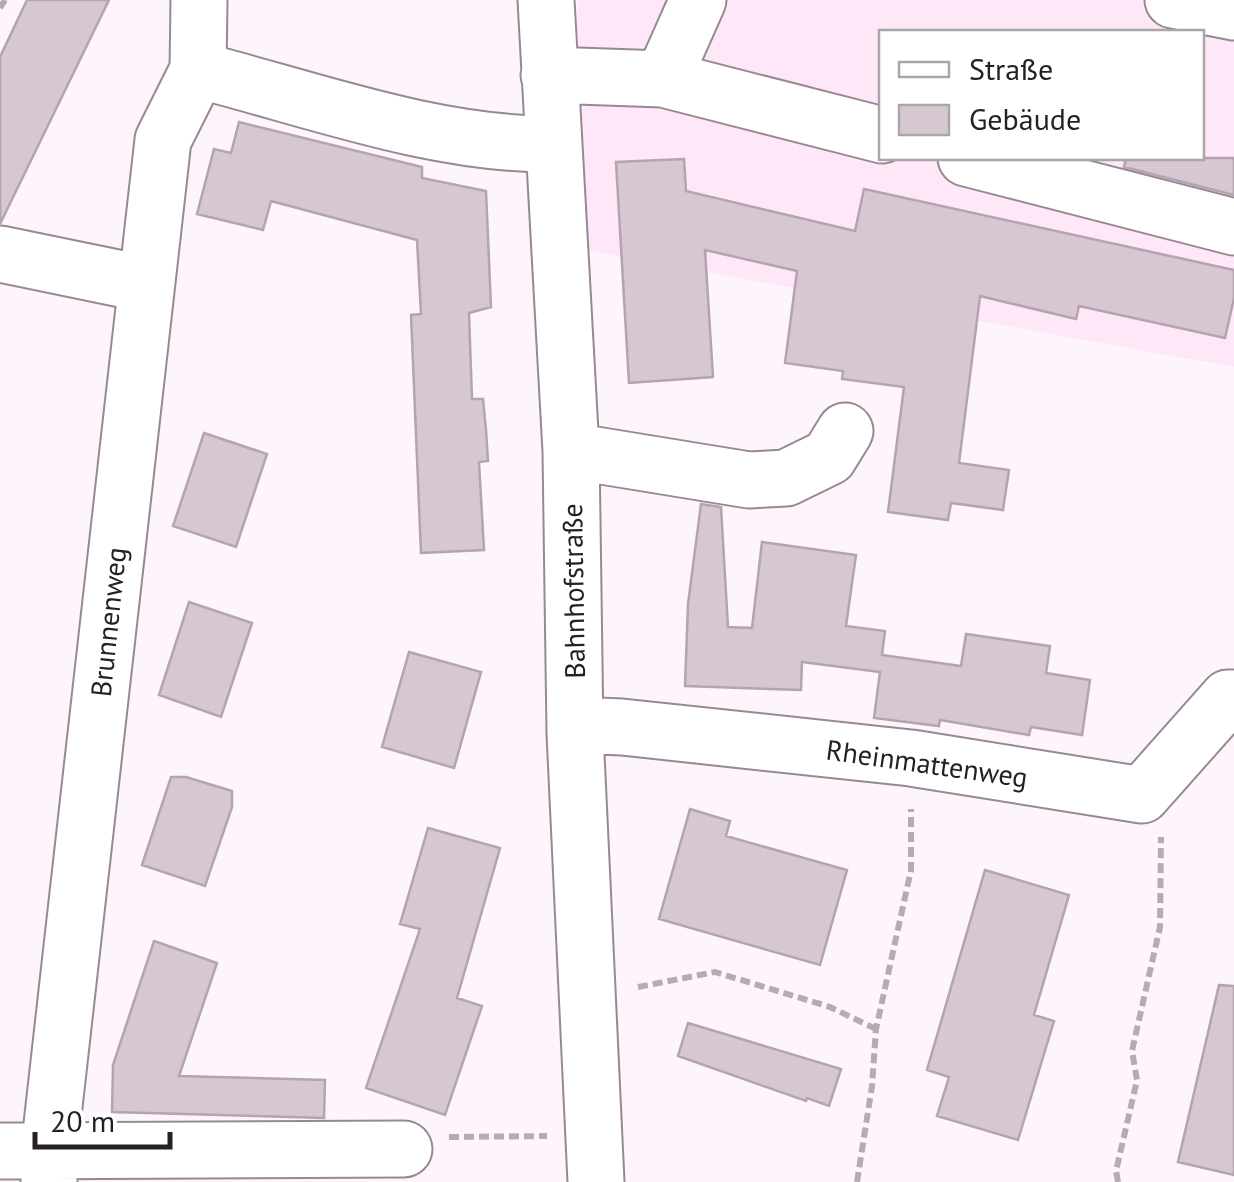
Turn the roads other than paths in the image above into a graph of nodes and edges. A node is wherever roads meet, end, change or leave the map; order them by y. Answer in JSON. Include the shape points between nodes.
{"nodes":[{"id":1,"x":199,"y":0,"type":"edge"},
{"id":2,"x":544,"y":0,"type":"edge"},
{"id":3,"x":698,"y":0,"type":"edge"},
{"id":4,"x":1173,"y":0,"type":"edge"},
{"id":5,"x":1234,"y":12,"type":"edge"},
{"id":6,"x":198,"y":70,"type":"junction"},
{"id":7,"x":549,"y":75,"type":"junction"},
{"id":8,"x":663,"y":78,"type":"junction"},
{"id":9,"x":879,"y":135,"type":"edge"},
{"id":10,"x":552,"y":144,"type":"junction"},
{"id":11,"x":974,"y":160,"type":"edge"},
{"id":12,"x":1234,"y":228,"type":"edge"},
{"id":13,"x":0,"y":254,"type":"edge"},
{"id":14,"x":146,"y":284,"type":"junction"},
{"id":15,"x":845,"y":431,"type":"dead end"},
{"id":16,"x":571,"y":450,"type":"junction"},
{"id":17,"x":1234,"y":698,"type":"edge"},
{"id":18,"x":575,"y":725,"type":"junction"},
{"id":19,"x":404,"y":1149,"type":"road end"},
{"id":20,"x":32,"y":1161,"type":"edge"},
{"id":21,"x":595,"y":1161,"type":"edge"}],
"edges":[{"from":1,"to":6,"type":"street"},
{"from":2,"to":7,"type":"street","name":"Bahnhofstraße"},
{"from":3,"to":8,"type":"street"},
{"from":4,"to":5,"type":"street"},
{"from":6,"to":10,"type":"street","via":[[436,132],[502,144]]},
{"from":6,"to":14,"type":"street","name":"Brunnenweg","via":[[162,140]]},
{"from":7,"to":8,"type":"street"},
{"from":7,"to":10,"type":"street","name":"Bahnhofstraße"},
{"from":8,"to":9,"type":"street"},
{"from":10,"to":16,"type":"street","name":"Bahnhofstraße"},
{"from":11,"to":12,"type":"street"},
{"from":13,"to":14,"type":"street"},
{"from":14,"to":20,"type":"street","name":"Brunnenweg"},
{"from":15,"to":16,"type":"street","via":[[829,458],[786,478],[749,480]]},
{"from":16,"to":18,"type":"street","name":"Bahnhofstraße"},
{"from":17,"to":18,"type":"street","name":"Rheinmattenweg","via":[[1142,795],[911,758]]},
{"from":18,"to":21,"type":"street","name":"Bahnhofstraße"},
{"from":19,"to":20,"type":"street"}]}
